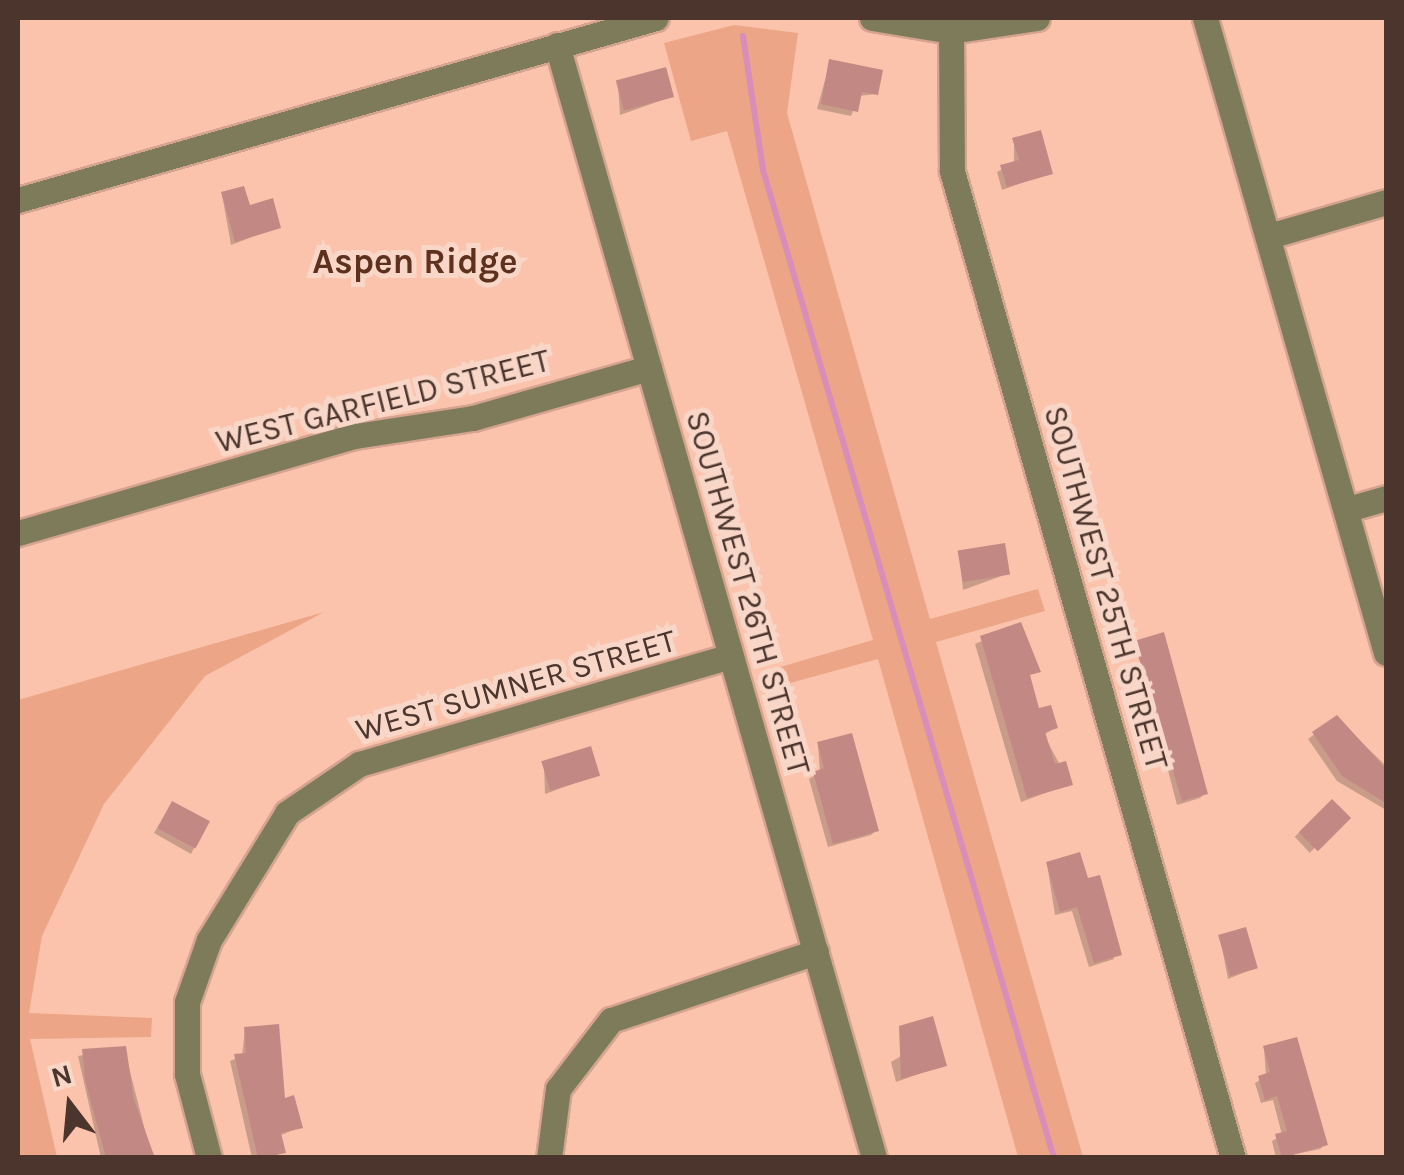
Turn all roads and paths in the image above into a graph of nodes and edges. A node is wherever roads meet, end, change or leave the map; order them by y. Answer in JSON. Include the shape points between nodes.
{"nodes":[{"id":1,"x":656,"y":18,"type":"edge"},
{"id":2,"x":872,"y":18,"type":"edge"},
{"id":3,"x":1037,"y":18,"type":"edge"},
{"id":4,"x":1205,"y":18,"type":"edge"},
{"id":5,"x":951,"y":31,"type":"junction"},
{"id":6,"x":557,"y":46,"type":"junction"},
{"id":7,"x":18,"y":200,"type":"edge"},
{"id":8,"x":1386,"y":202,"type":"edge"},
{"id":9,"x":1269,"y":236,"type":"junction"},
{"id":10,"x":649,"y":368,"type":"junction"},
{"id":11,"x":1386,"y":498,"type":"edge"},
{"id":12,"x":1348,"y":509,"type":"junction"},
{"id":13,"x":18,"y":533,"type":"edge"},
{"id":14,"x":1386,"y":654,"type":"edge"},
{"id":15,"x":731,"y":656,"type":"junction"},
{"id":16,"x":816,"y":952,"type":"junction"},
{"id":17,"x":209,"y":1158,"type":"edge"},
{"id":18,"x":548,"y":1158,"type":"edge"},
{"id":19,"x":874,"y":1158,"type":"edge"},
{"id":20,"x":1233,"y":1158,"type":"edge"}],
"edges":[{"from":1,"to":6,"type":"street"},
{"from":2,"to":5,"type":"street"},
{"from":3,"to":5,"type":"street"},
{"from":4,"to":9,"type":"street"},
{"from":5,"to":20,"type":"street","name":"SOUTHWEST 25TH STREET","via":[[952,170]]},
{"from":6,"to":7,"type":"street"},
{"from":6,"to":10,"type":"street","name":"SOUTHWEST 26TH STREET"},
{"from":8,"to":9,"type":"street"},
{"from":9,"to":12,"type":"street"},
{"from":10,"to":13,"type":"street","name":"WEST GARFIELD STREET","via":[[473,418],[355,436]]},
{"from":10,"to":15,"type":"street","name":"SOUTHWEST 26TH STREET"},
{"from":11,"to":12,"type":"street"},
{"from":12,"to":14,"type":"street"},
{"from":15,"to":16,"type":"street","name":"SOUTHWEST 26TH STREET"},
{"from":15,"to":17,"type":"street","name":"WEST SUMNER STREET","via":[[360,764],[287,813],[209,940],[187,1002],[186,1074]]},
{"from":16,"to":18,"type":"street","via":[[611,1020],[558,1089]]},
{"from":16,"to":19,"type":"street","name":"SOUTHWEST 26TH STREET"}]}
